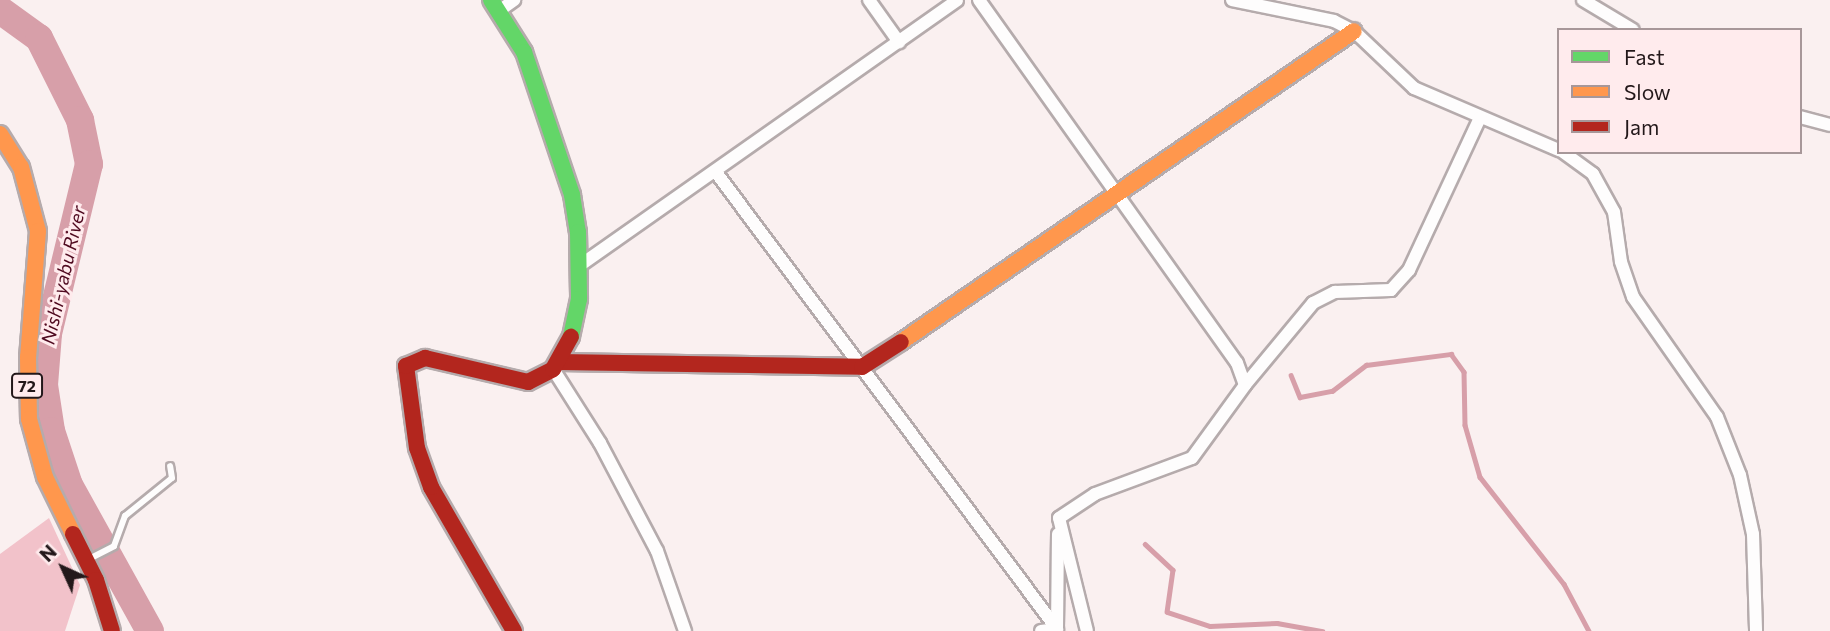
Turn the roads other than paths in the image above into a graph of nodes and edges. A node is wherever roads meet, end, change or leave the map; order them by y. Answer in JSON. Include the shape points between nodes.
{"nodes":[{"id":1,"x":514,"y":0,"type":"edge"},
{"id":2,"x":869,"y":0,"type":"edge"},
{"id":3,"x":957,"y":0,"type":"edge"},
{"id":4,"x":979,"y":0,"type":"edge"},
{"id":5,"x":1232,"y":0,"type":"edge"},
{"id":6,"x":1583,"y":0,"type":"edge"},
{"id":7,"x":495,"y":5,"type":"edge"},
{"id":8,"x":1630,"y":28,"type":"edge"},
{"id":9,"x":1354,"y":31,"type":"junction"},
{"id":10,"x":899,"y":41,"type":"junction"},
{"id":11,"x":1480,"y":118,"type":"junction"},
{"id":12,"x":1802,"y":118,"type":"edge"},
{"id":13,"x":1830,"y":125,"type":"edge"},
{"id":14,"x":0,"y":134,"type":"edge"},
{"id":15,"x":1557,"y":149,"type":"edge"},
{"id":16,"x":1565,"y":154,"type":"edge"},
{"id":17,"x":715,"y":171,"type":"junction"},
{"id":18,"x":1116,"y":193,"type":"junction"},
{"id":19,"x":579,"y":266,"type":"junction"},
{"id":20,"x":556,"y":366,"type":"junction"},
{"id":21,"x":862,"y":367,"type":"junction"},
{"id":22,"x":1245,"y":385,"type":"junction"},
{"id":23,"x":170,"y":466,"type":"dead end"},
{"id":24,"x":1059,"y":518,"type":"junction"},
{"id":25,"x":90,"y":558,"type":"junction"},
{"id":26,"x":1057,"y":629,"type":"junction"},
{"id":27,"x":113,"y":631,"type":"edge"},
{"id":28,"x":514,"y":631,"type":"edge"},
{"id":29,"x":685,"y":631,"type":"edge"},
{"id":30,"x":1041,"y":631,"type":"edge"},
{"id":31,"x":1087,"y":631,"type":"edge"},
{"id":32,"x":1756,"y":631,"type":"edge"}],
"edges":[{"from":1,"to":7,"type":"street"},
{"from":2,"to":10,"type":"street"},
{"from":3,"to":10,"type":"street"},
{"from":4,"to":18,"type":"street"},
{"from":5,"to":9,"type":"street","via":[[1334,21]]},
{"from":6,"to":8,"type":"street"},
{"from":7,"to":19,"type":"street","via":[[524,52],[572,195]]},
{"from":9,"to":11,"type":"street","via":[[1414,88]]},
{"from":9,"to":18,"type":"street"},
{"from":10,"to":17,"type":"street"},
{"from":11,"to":15,"type":"street","via":[[1523,131]]},
{"from":11,"to":22,"type":"street","via":[[1409,270],[1391,290],[1335,292],[1314,303]]},
{"from":12,"to":13,"type":"street"},
{"from":14,"to":25,"type":"street","number":"72","via":[[24,176],[38,231],[26,394],[29,419],[45,477]]},
{"from":16,"to":32,"type":"street","via":[[1593,174],[1615,212],[1621,262],[1633,297],[1690,373],[1731,452],[1753,534]]},
{"from":17,"to":19,"type":"street"},
{"from":17,"to":21,"type":"street"},
{"from":18,"to":21,"type":"street","via":[[949,312]]},
{"from":18,"to":22,"type":"street","via":[[1237,363]]},
{"from":19,"to":20,"type":"street","via":[[570,342]]},
{"from":20,"to":21,"type":"street"},
{"from":20,"to":28,"type":"street","via":[[528,382],[425,358],[406,366],[417,448],[431,487]]},
{"from":20,"to":29,"type":"street","via":[[657,551]]},
{"from":21,"to":26,"type":"street"},
{"from":22,"to":24,"type":"street","via":[[1192,458],[1095,494]]},
{"from":23,"to":25,"type":"lane","via":[[173,478],[125,516],[114,546]]},
{"from":24,"to":26,"type":"street"},
{"from":24,"to":31,"type":"street"},
{"from":25,"to":27,"type":"street","number":"72"},
{"from":26,"to":30,"type":"street"}]}
